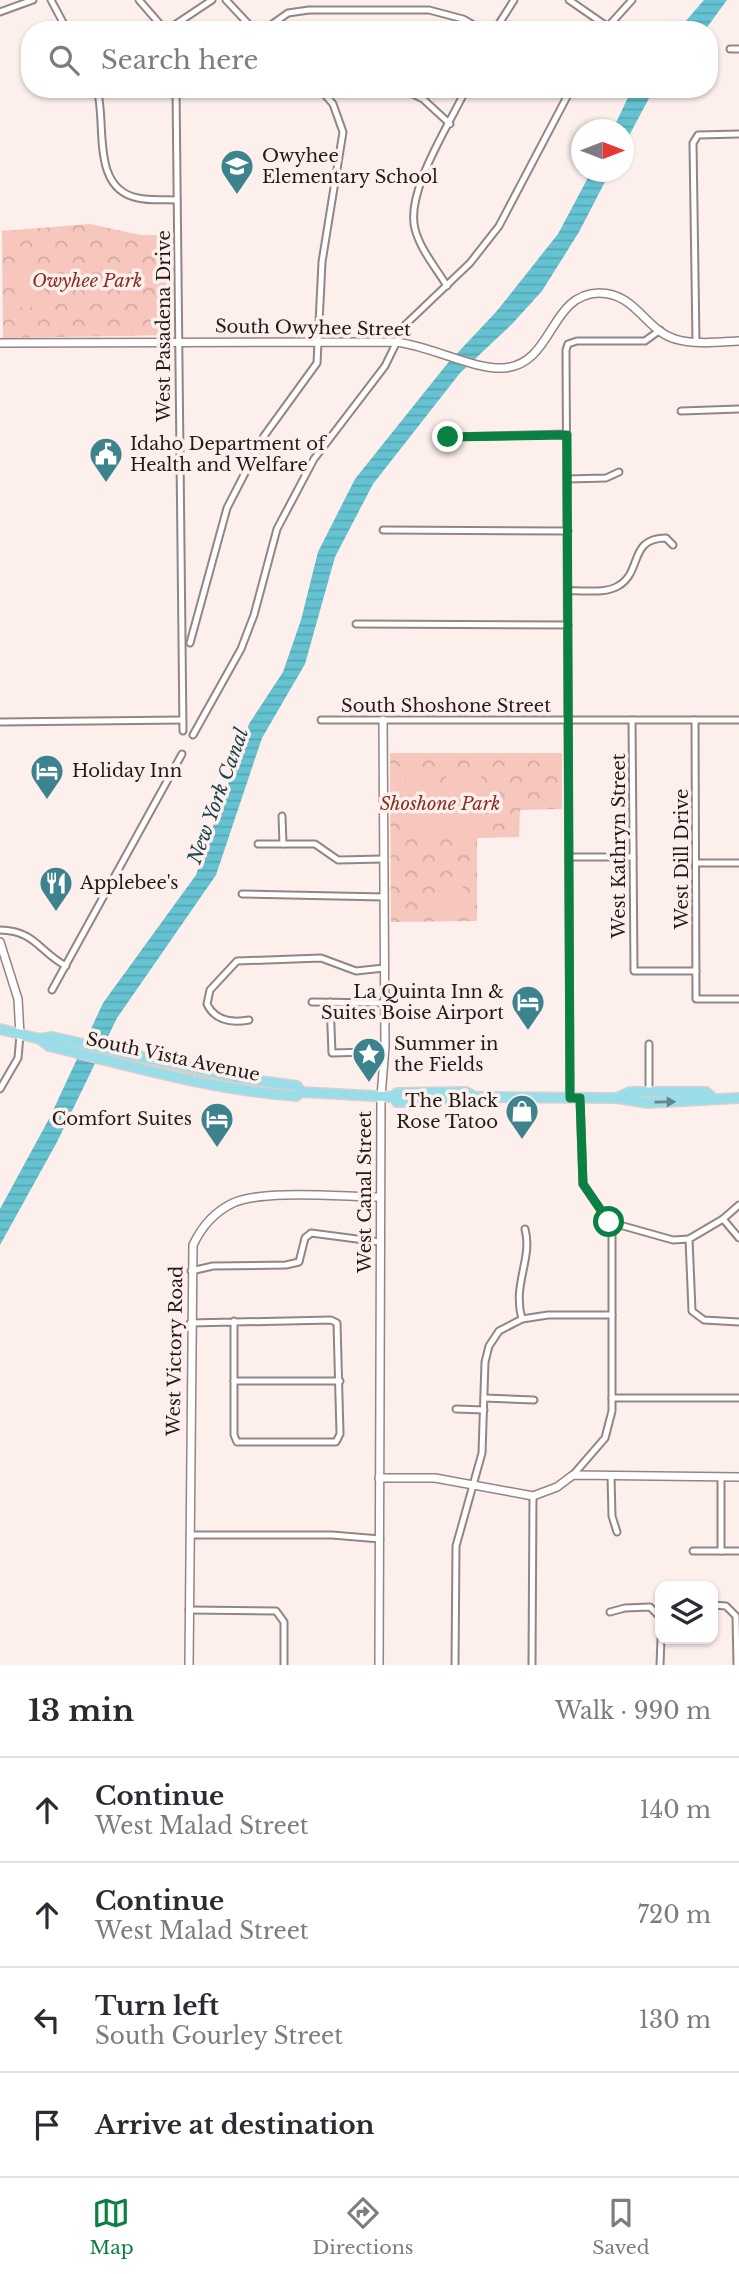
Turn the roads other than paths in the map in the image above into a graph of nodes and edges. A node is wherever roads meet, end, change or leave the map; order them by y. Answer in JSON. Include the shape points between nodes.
{"nodes":[{"id":1,"x":33,"y":0,"type":"edge"},
{"id":2,"x":51,"y":0,"type":"edge"},
{"id":3,"x":139,"y":0,"type":"edge"},
{"id":4,"x":212,"y":0,"type":"edge"},
{"id":5,"x":226,"y":0,"type":"edge"},
{"id":6,"x":514,"y":0,"type":"edge"},
{"id":7,"x":569,"y":0,"type":"edge"},
{"id":8,"x":632,"y":0,"type":"edge"},
{"id":9,"x":0,"y":12,"type":"edge"},
{"id":10,"x":62,"y":21,"type":"edge"},
{"id":11,"x":158,"y":21,"type":"edge"},
{"id":12,"x":180,"y":21,"type":"edge"},
{"id":13,"x":246,"y":21,"type":"edge"},
{"id":14,"x":277,"y":21,"type":"edge"},
{"id":15,"x":466,"y":21,"type":"edge"},
{"id":16,"x":501,"y":21,"type":"edge"},
{"id":17,"x":597,"y":21,"type":"edge"},
{"id":18,"x":612,"y":21,"type":"edge"},
{"id":19,"x":730,"y":49,"type":"dead end"},
{"id":20,"x":739,"y":49,"type":"edge"},
{"id":21,"x":99,"y":98,"type":"edge"},
{"id":22,"x":176,"y":98,"type":"edge"},
{"id":23,"x":326,"y":98,"type":"edge"},
{"id":24,"x":422,"y":98,"type":"edge"},
{"id":25,"x":462,"y":98,"type":"edge"},
{"id":26,"x":566,"y":98,"type":"edge"},
{"id":27,"x":450,"y":124,"type":"junction"},
{"id":28,"x":739,"y":134,"type":"edge"},
{"id":29,"x":177,"y":200,"type":"junction"},
{"id":30,"x":447,"y":286,"type":"junction"},
{"id":31,"x":660,"y":330,"type":"junction"},
{"id":32,"x":739,"y":341,"type":"edge"},
{"id":33,"x":178,"y":342,"type":"junction"},
{"id":34,"x":318,"y":342,"type":"junction"},
{"id":35,"x":395,"y":342,"type":"junction"},
{"id":36,"x":696,"y":342,"type":"junction"},
{"id":37,"x":0,"y":343,"type":"edge"},
{"id":38,"x":739,"y":410,"type":"edge"},
{"id":39,"x":681,"y":411,"type":"dead end"},
{"id":40,"x":567,"y":435,"type":"junction"},
{"id":41,"x":448,"y":437,"type":"dead end"},
{"id":42,"x":619,"y":472,"type":"dead end"},
{"id":43,"x":567,"y":479,"type":"junction"},
{"id":44,"x":383,"y":530,"type":"dead end"},
{"id":45,"x":568,"y":531,"type":"junction"},
{"id":46,"x":674,"y":545,"type":"dead end"},
{"id":47,"x":568,"y":590,"type":"junction"},
{"id":48,"x":356,"y":624,"type":"dead end"},
{"id":49,"x":568,"y":625,"type":"junction"},
{"id":50,"x":190,"y":643,"type":"dead end"},
{"id":51,"x":182,"y":720,"type":"junction"},
{"id":52,"x":321,"y":720,"type":"dead end"},
{"id":53,"x":383,"y":720,"type":"junction"},
{"id":54,"x":569,"y":720,"type":"junction"},
{"id":55,"x":632,"y":720,"type":"junction"},
{"id":56,"x":695,"y":720,"type":"junction"},
{"id":57,"x":739,"y":720,"type":"edge"},
{"id":58,"x":0,"y":722,"type":"edge"},
{"id":59,"x":183,"y":731,"type":"dead end"},
{"id":60,"x":193,"y":735,"type":"dead end"},
{"id":61,"x":181,"y":754,"type":"dead end"},
{"id":62,"x":282,"y":816,"type":"dead end"},
{"id":63,"x":258,"y":844,"type":"dead end"},
{"id":64,"x":283,"y":844,"type":"junction"},
{"id":65,"x":569,"y":857,"type":"junction"},
{"id":66,"x":633,"y":857,"type":"junction"},
{"id":67,"x":383,"y":859,"type":"junction"},
{"id":68,"x":696,"y":863,"type":"junction"},
{"id":69,"x":739,"y":863,"type":"edge"},
{"id":70,"x":242,"y":894,"type":"dead end"},
{"id":71,"x":384,"y":897,"type":"junction"},
{"id":72,"x":0,"y":930,"type":"edge"},
{"id":73,"x":0,"y":942,"type":"edge"},
{"id":74,"x":66,"y":966,"type":"junction"},
{"id":75,"x":384,"y":968,"type":"junction"},
{"id":76,"x":696,"y":971,"type":"junction"},
{"id":77,"x":52,"y":990,"type":"dead end"},
{"id":78,"x":739,"y":999,"type":"edge"},
{"id":79,"x":312,"y":1002,"type":"dead end"},
{"id":80,"x":330,"y":1003,"type":"junction"},
{"id":81,"x":384,"y":1003,"type":"junction"},
{"id":82,"x":250,"y":1020,"type":"dead end"},
{"id":83,"x":0,"y":1029,"type":"edge"},
{"id":84,"x":20,"y":1035,"type":"junction"},
{"id":85,"x":40,"y":1040,"type":"junction"},
{"id":86,"x":649,"y":1044,"type":"dead end"},
{"id":87,"x":385,"y":1046,"type":"junction"},
{"id":88,"x":0,"y":1089,"type":"edge"},
{"id":89,"x":301,"y":1092,"type":"junction"},
{"id":90,"x":649,"y":1092,"type":"junction"},
{"id":91,"x":381,"y":1097,"type":"junction"},
{"id":92,"x":575,"y":1098,"type":"junction"},
{"id":93,"x":617,"y":1098,"type":"junction"},
{"id":94,"x":713,"y":1098,"type":"junction"},
{"id":95,"x":739,"y":1098,"type":"edge"},
{"id":96,"x":380,"y":1196,"type":"junction"},
{"id":97,"x":739,"y":1205,"type":"edge"},
{"id":98,"x":723,"y":1219,"type":"junction"},
{"id":99,"x":609,"y":1222,"type":"junction"},
{"id":100,"x":524,"y":1229,"type":"dead end"},
{"id":101,"x":739,"y":1238,"type":"edge"},
{"id":102,"x":689,"y":1239,"type":"junction"},
{"id":103,"x":380,"y":1242,"type":"junction"},
{"id":104,"x":191,"y":1271,"type":"junction"},
{"id":105,"x":612,"y":1315,"type":"junction"},
{"id":106,"x":522,"y":1319,"type":"junction"},
{"id":107,"x":234,"y":1321,"type":"junction"},
{"id":108,"x":190,"y":1322,"type":"junction"},
{"id":109,"x":739,"y":1322,"type":"edge"},
{"id":110,"x":234,"y":1381,"type":"junction"},
{"id":111,"x":340,"y":1381,"type":"junction"},
{"id":112,"x":484,"y":1398,"type":"junction"},
{"id":113,"x":612,"y":1398,"type":"junction"},
{"id":114,"x":739,"y":1398,"type":"edge"},
{"id":115,"x":534,"y":1399,"type":"dead end"},
{"id":116,"x":456,"y":1409,"type":"dead end"},
{"id":117,"x":484,"y":1410,"type":"junction"},
{"id":118,"x":573,"y":1475,"type":"junction"},
{"id":119,"x":611,"y":1476,"type":"junction"},
{"id":120,"x":721,"y":1477,"type":"junction"},
{"id":121,"x":739,"y":1477,"type":"edge"},
{"id":122,"x":379,"y":1478,"type":"junction"},
{"id":123,"x":473,"y":1485,"type":"junction"},
{"id":124,"x":533,"y":1496,"type":"junction"},
{"id":125,"x":617,"y":1532,"type":"dead end"},
{"id":126,"x":190,"y":1535,"type":"junction"},
{"id":127,"x":380,"y":1539,"type":"junction"},
{"id":128,"x":693,"y":1551,"type":"dead end"},
{"id":129,"x":721,"y":1551,"type":"junction"},
{"id":130,"x":739,"y":1551,"type":"edge"},
{"id":131,"x":718,"y":1605,"type":"edge"},
{"id":132,"x":190,"y":1610,"type":"junction"},
{"id":133,"x":610,"y":1612,"type":"dead end"},
{"id":134,"x":655,"y":1612,"type":"edge"},
{"id":135,"x":661,"y":1644,"type":"edge"},
{"id":136,"x":189,"y":1665,"type":"edge"},
{"id":137,"x":284,"y":1665,"type":"edge"},
{"id":138,"x":379,"y":1665,"type":"edge"},
{"id":139,"x":455,"y":1665,"type":"edge"},
{"id":140,"x":532,"y":1665,"type":"edge"},
{"id":141,"x":660,"y":1665,"type":"edge"},
{"id":142,"x":737,"y":1665,"type":"edge"}],
"edges":[{"from":1,"to":9,"type":"street"},
{"from":2,"to":10,"type":"street"},
{"from":3,"to":11,"type":"street"},
{"from":4,"to":12,"type":"street"},
{"from":5,"to":13,"type":"street"},
{"from":6,"to":16,"type":"street"},
{"from":7,"to":17,"type":"street"},
{"from":8,"to":18,"type":"street"},
{"from":14,"to":15,"type":"street","via":[[288,13],[322,10],[429,10]]},
{"from":19,"to":20,"type":"street"},
{"from":21,"to":29,"type":"street","via":[[103,157],[111,181],[139,199]]},
{"from":22,"to":29,"type":"street","name":"West Pasadena Drive"},
{"from":23,"to":34,"type":"street","via":[[340,118],[343,132],[322,262]]},
{"from":24,"to":27,"type":"street"},
{"from":25,"to":27,"type":"street"},
{"from":26,"to":30,"type":"street","via":[[499,226]]},
{"from":27,"to":30,"type":"street","via":[[420,186],[414,214],[423,248]]},
{"from":28,"to":36,"type":"street","via":[[695,136],[693,143]]},
{"from":29,"to":33,"type":"street","name":"West Pasadena Drive"},
{"from":30,"to":35,"type":"street","via":[[405,326]]},
{"from":31,"to":35,"type":"street","name":"South Owyhee Street","via":[[629,301],[613,295],[588,295],[568,306],[540,350],[528,360],[503,368]]},
{"from":31,"to":36,"type":"street","name":"South Owyhee Street","via":[[673,339]]},
{"from":31,"to":40,"type":"street","via":[[645,341],[568,344]]},
{"from":32,"to":36,"type":"street","name":"South Owyhee Street"},
{"from":33,"to":34,"type":"street","name":"South Owyhee Street"},
{"from":33,"to":37,"type":"street","name":"South Owyhee Street"},
{"from":33,"to":51,"type":"street","name":"West Pasadena Drive"},
{"from":34,"to":35,"type":"street","name":"South Owyhee Street"},
{"from":34,"to":50,"type":"street","via":[[317,363],[264,436],[228,508]]},
{"from":35,"to":60,"type":"street","via":[[385,366],[324,444],[286,511],[241,649]]},
{"from":38,"to":39,"type":"street"},
{"from":40,"to":41,"type":"street"},
{"from":40,"to":43,"type":"street"},
{"from":42,"to":43,"type":"street","via":[[606,478]]},
{"from":43,"to":45,"type":"street"},
{"from":44,"to":45,"type":"street"},
{"from":45,"to":47,"type":"street"},
{"from":46,"to":47,"type":"street","via":[[666,538],[644,544],[628,577],[614,588]]},
{"from":47,"to":49,"type":"street"},
{"from":48,"to":49,"type":"street"},
{"from":49,"to":54,"type":"street"},
{"from":51,"to":58,"type":"street"},
{"from":51,"to":59,"type":"street","name":"West Pasadena Drive"},
{"from":52,"to":53,"type":"street","name":"South Shoshone Street"},
{"from":53,"to":54,"type":"street","name":"South Shoshone Street"},
{"from":53,"to":67,"type":"street","name":"West Canal Street"},
{"from":54,"to":55,"type":"street","name":"South Shoshone Street"},
{"from":54,"to":65,"type":"street"},
{"from":55,"to":56,"type":"street","name":"South Shoshone Street"},
{"from":55,"to":66,"type":"street","name":"West Kathryn Street"},
{"from":56,"to":57,"type":"street","name":"South Shoshone Street"},
{"from":56,"to":68,"type":"street","name":"West Dill Drive"},
{"from":61,"to":74,"type":"street"},
{"from":62,"to":64,"type":"street"},
{"from":63,"to":64,"type":"street"},
{"from":64,"to":67,"type":"street","via":[[315,844],[338,860]]},
{"from":65,"to":66,"type":"street"},
{"from":65,"to":92,"type":"street"},
{"from":66,"to":76,"type":"street","name":"West Kathryn Street","via":[[634,971]]},
{"from":67,"to":71,"type":"street","name":"West Canal Street"},
{"from":68,"to":69,"type":"street"},
{"from":68,"to":76,"type":"street","name":"West Dill Drive"},
{"from":70,"to":71,"type":"street"},
{"from":71,"to":75,"type":"street","name":"West Canal Street"},
{"from":72,"to":74,"type":"street","via":[[25,933]]},
{"from":73,"to":84,"type":"street","via":[[18,999]]},
{"from":74,"to":77,"type":"street"},
{"from":75,"to":81,"type":"street","name":"West Canal Street"},
{"from":75,"to":82,"type":"street","via":[[356,971],[321,958],[237,961],[210,990],[207,1004],[219,1018]]},
{"from":76,"to":78,"type":"street","name":"West Dill Drive","via":[[696,999]]},
{"from":79,"to":80,"type":"street"},
{"from":80,"to":81,"type":"street"},
{"from":80,"to":87,"type":"street","via":[[332,1053],[369,1052]]},
{"from":81,"to":87,"type":"street","name":"West Canal Street"},
{"from":83,"to":84,"type":"main road","name":"South Vista Avenue"},
{"from":84,"to":85,"type":"main road","name":"South Vista Avenue"},
{"from":84,"to":88,"type":"street","via":[[18,1058]]},
{"from":85,"to":89,"type":"main road","name":"South Vista Avenue","via":[[79,1054],[265,1093],[296,1096]]},
{"from":85,"to":89,"type":"main road","name":"South Vista Avenue","via":[[52,1037],[83,1043],[239,1078],[297,1086]]},
{"from":86,"to":90,"type":"street"},
{"from":87,"to":91,"type":"street","name":"West Canal Street"},
{"from":89,"to":91,"type":"main road","name":"South Vista Avenue"},
{"from":90,"to":93,"type":"main road","name":"South Vista Avenue","via":[[630,1092]]},
{"from":90,"to":94,"type":"main road","name":"South Vista Avenue","via":[[706,1092]]},
{"from":91,"to":92,"type":"main road","name":"South Vista Avenue","via":[[466,1092],[475,1097]]},
{"from":91,"to":96,"type":"street","name":"West Canal Street"},
{"from":92,"to":93,"type":"main road","name":"South Vista Avenue"},
{"from":92,"to":99,"type":"street","via":[[583,1184]]},
{"from":93,"to":94,"type":"main road","name":"South Vista Avenue","one_way":true,"via":[[648,1103]]},
{"from":94,"to":95,"type":"main road","name":"South Vista Avenue"},
{"from":96,"to":103,"type":"street","name":"West Canal Street"},
{"from":96,"to":104,"type":"street","name":"West Victory Road","via":[[259,1197],[234,1202],[201,1227],[193,1245]]},
{"from":97,"to":98,"type":"street"},
{"from":98,"to":101,"type":"street"},
{"from":98,"to":102,"type":"street"},
{"from":99,"to":102,"type":"street","via":[[674,1240]]},
{"from":99,"to":105,"type":"street"},
{"from":100,"to":106,"type":"street","via":[[528,1245],[518,1284]]},
{"from":102,"to":109,"type":"street","via":[[692,1311],[704,1320]]},
{"from":103,"to":104,"type":"street","via":[[311,1233],[305,1238],[299,1262]]},
{"from":103,"to":122,"type":"street","name":"West Canal Street"},
{"from":104,"to":108,"type":"street","name":"West Victory Road"},
{"from":105,"to":106,"type":"street"},
{"from":105,"to":113,"type":"street"},
{"from":106,"to":112,"type":"street","via":[[499,1331],[489,1346]]},
{"from":107,"to":108,"type":"street"},
{"from":107,"to":110,"type":"street"},
{"from":107,"to":111,"type":"street","via":[[337,1323]]},
{"from":108,"to":126,"type":"street","name":"West Victory Road"},
{"from":110,"to":111,"type":"street"},
{"from":110,"to":111,"type":"street","via":[[237,1441],[336,1442]]},
{"from":112,"to":115,"type":"street"},
{"from":112,"to":117,"type":"street"},
{"from":113,"to":114,"type":"street"},
{"from":113,"to":118,"type":"street","via":[[604,1438]]},
{"from":116,"to":117,"type":"street"},
{"from":117,"to":123,"type":"street","via":[[482,1453]]},
{"from":118,"to":119,"type":"street"},
{"from":118,"to":124,"type":"street","via":[[556,1488]]},
{"from":119,"to":120,"type":"street"},
{"from":119,"to":125,"type":"street"},
{"from":120,"to":121,"type":"street"},
{"from":120,"to":129,"type":"street"},
{"from":122,"to":123,"type":"street","via":[[435,1478]]},
{"from":122,"to":127,"type":"street","name":"West Canal Street"},
{"from":123,"to":124,"type":"street"},
{"from":123,"to":139,"type":"street","via":[[456,1546]]},
{"from":124,"to":140,"type":"street"},
{"from":126,"to":127,"type":"street"},
{"from":126,"to":132,"type":"street","name":"West Victory Road"},
{"from":127,"to":138,"type":"street","name":"West Canal Street"},
{"from":128,"to":129,"type":"street"},
{"from":129,"to":130,"type":"street"},
{"from":131,"to":142,"type":"street","via":[[734,1612],[738,1622]]},
{"from":132,"to":136,"type":"street","name":"West Victory Road"},
{"from":132,"to":137,"type":"street","via":[[280,1613]]},
{"from":133,"to":134,"type":"street","via":[[650,1608]]},
{"from":135,"to":141,"type":"street"}]}
